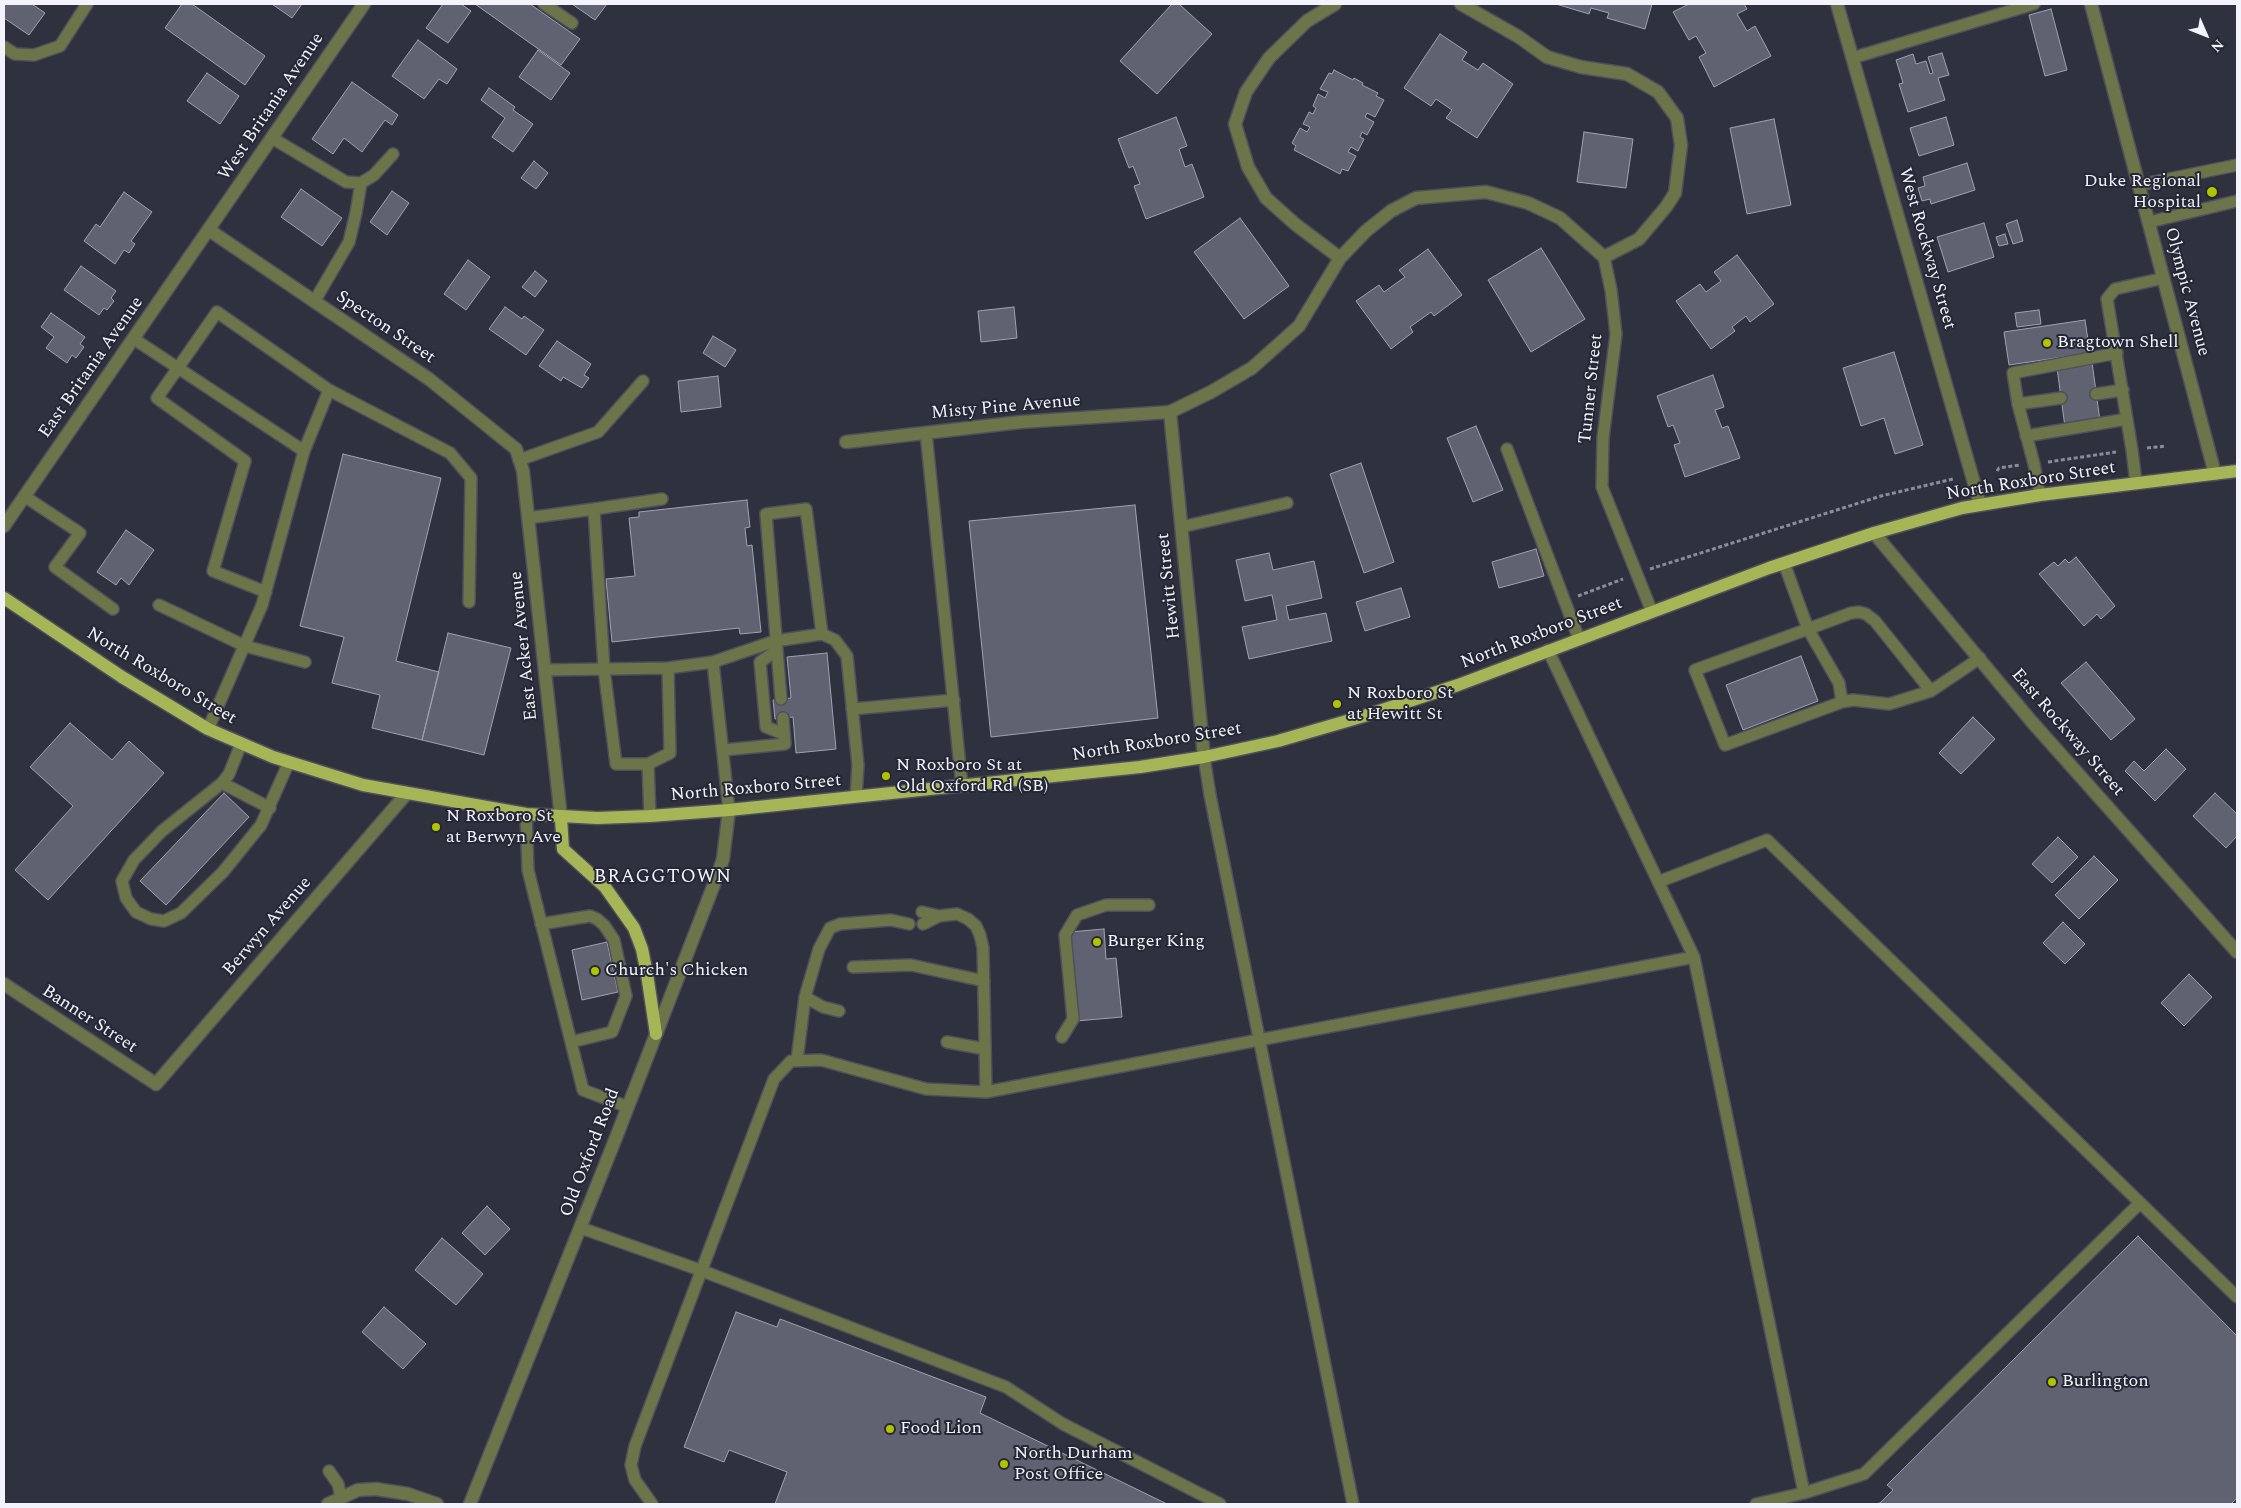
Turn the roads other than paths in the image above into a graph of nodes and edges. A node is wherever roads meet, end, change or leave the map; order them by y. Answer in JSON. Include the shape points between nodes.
{"nodes":[{"id":1,"x":87,"y":4,"type":"edge"},
{"id":2,"x":364,"y":4,"type":"edge"},
{"id":3,"x":544,"y":4,"type":"edge"},
{"id":4,"x":1335,"y":4,"type":"edge"},
{"id":5,"x":1461,"y":4,"type":"edge"},
{"id":6,"x":1836,"y":4,"type":"edge"},
{"id":7,"x":2034,"y":4,"type":"edge"},
{"id":8,"x":2091,"y":4,"type":"edge"},
{"id":9,"x":572,"y":23,"type":"dead end"},
{"id":10,"x":4,"y":46,"type":"edge"},
{"id":11,"x":1852,"y":58,"type":"junction"},
{"id":12,"x":272,"y":138,"type":"junction"},
{"id":13,"x":393,"y":154,"type":"dead end"},
{"id":14,"x":2237,"y":165,"type":"edge"},
{"id":15,"x":361,"y":183,"type":"junction"},
{"id":16,"x":2139,"y":185,"type":"junction"},
{"id":17,"x":2237,"y":201,"type":"edge"},
{"id":18,"x":2149,"y":222,"type":"junction"},
{"id":19,"x":209,"y":230,"type":"junction"},
{"id":20,"x":1604,"y":257,"type":"junction"},
{"id":21,"x":1340,"y":258,"type":"junction"},
{"id":22,"x":2164,"y":278,"type":"junction"},
{"id":23,"x":314,"y":302,"type":"junction"},
{"id":24,"x":134,"y":338,"type":"junction"},
{"id":25,"x":2117,"y":353,"type":"junction"},
{"id":26,"x":178,"y":369,"type":"junction"},
{"id":27,"x":643,"y":381,"type":"dead end"},
{"id":28,"x":329,"y":390,"type":"junction"},
{"id":29,"x":2123,"y":390,"type":"junction"},
{"id":30,"x":2096,"y":394,"type":"dead end"},
{"id":31,"x":2061,"y":398,"type":"dead end"},
{"id":32,"x":2018,"y":404,"type":"junction"},
{"id":33,"x":1170,"y":412,"type":"junction"},
{"id":34,"x":2127,"y":419,"type":"junction"},
{"id":35,"x":926,"y":433,"type":"junction"},
{"id":36,"x":2026,"y":436,"type":"junction"},
{"id":37,"x":846,"y":442,"type":"dead end"},
{"id":38,"x":1506,"y":449,"type":"dead end"},
{"id":39,"x":304,"y":451,"type":"junction"},
{"id":40,"x":521,"y":465,"type":"junction"},
{"id":41,"x":2237,"y":471,"type":"edge"},
{"id":42,"x":2215,"y":474,"type":"junction"},
{"id":43,"x":2136,"y":483,"type":"junction"},
{"id":44,"x":2040,"y":495,"type":"junction"},
{"id":45,"x":24,"y":496,"type":"junction"},
{"id":46,"x":662,"y":499,"type":"dead end"},
{"id":47,"x":1287,"y":503,"type":"dead end"},
{"id":48,"x":1980,"y":504,"type":"junction"},
{"id":49,"x":594,"y":509,"type":"junction"},
{"id":50,"x":528,"y":518,"type":"junction"},
{"id":51,"x":4,"y":526,"type":"edge"},
{"id":52,"x":1181,"y":527,"type":"junction"},
{"id":53,"x":1874,"y":533,"type":"junction"},
{"id":54,"x":1784,"y":563,"type":"junction"},
{"id":55,"x":266,"y":592,"type":"junction"},
{"id":56,"x":4,"y":598,"type":"edge"},
{"id":57,"x":468,"y":602,"type":"dead end"},
{"id":58,"x":159,"y":605,"type":"dead end"},
{"id":59,"x":112,"y":609,"type":"dead end"},
{"id":60,"x":1652,"y":612,"type":"junction"},
{"id":61,"x":1808,"y":628,"type":"junction"},
{"id":62,"x":822,"y":634,"type":"junction"},
{"id":63,"x":1579,"y":639,"type":"junction"},
{"id":64,"x":244,"y":646,"type":"junction"},
{"id":65,"x":776,"y":646,"type":"junction"},
{"id":66,"x":1548,"y":650,"type":"junction"},
{"id":67,"x":1980,"y":658,"type":"junction"},
{"id":68,"x":305,"y":662,"type":"dead end"},
{"id":69,"x":713,"y":662,"type":"junction"},
{"id":70,"x":668,"y":668,"type":"junction"},
{"id":71,"x":604,"y":669,"type":"junction"},
{"id":72,"x":545,"y":670,"type":"junction"},
{"id":73,"x":1931,"y":691,"type":"junction"},
{"id":74,"x":781,"y":699,"type":"dead end"},
{"id":75,"x":954,"y":700,"type":"junction"},
{"id":76,"x":1842,"y":702,"type":"junction"},
{"id":77,"x":852,"y":708,"type":"junction"},
{"id":78,"x":783,"y":718,"type":"dead end"},
{"id":79,"x":208,"y":728,"type":"junction"},
{"id":80,"x":784,"y":734,"type":"junction"},
{"id":81,"x":241,"y":744,"type":"junction"},
{"id":82,"x":724,"y":750,"type":"junction"},
{"id":83,"x":1204,"y":757,"type":"junction"},
{"id":84,"x":289,"y":762,"type":"junction"},
{"id":85,"x":648,"y":764,"type":"junction"},
{"id":86,"x":222,"y":783,"type":"junction"},
{"id":87,"x":962,"y":786,"type":"junction"},
{"id":88,"x":407,"y":793,"type":"junction"},
{"id":89,"x":856,"y":797,"type":"junction"},
{"id":90,"x":270,"y":808,"type":"junction"},
{"id":91,"x":729,"y":810,"type":"junction"},
{"id":92,"x":526,"y":814,"type":"junction"},
{"id":93,"x":650,"y":816,"type":"junction"},
{"id":94,"x":561,"y":818,"type":"junction"},
{"id":95,"x":1658,"y":882,"type":"junction"},
{"id":96,"x":1149,"y":905,"type":"dead end"},
{"id":97,"x":922,"y":912,"type":"dead end"},
{"id":98,"x":939,"y":916,"type":"junction"},
{"id":99,"x":908,"y":919,"type":"dead end"},
{"id":100,"x":541,"y":924,"type":"junction"},
{"id":101,"x":923,"y":924,"type":"dead end"},
{"id":102,"x":2237,"y":952,"type":"edge"},
{"id":103,"x":1694,"y":957,"type":"junction"},
{"id":104,"x":853,"y":967,"type":"dead end"},
{"id":105,"x":984,"y":981,"type":"junction"},
{"id":106,"x":4,"y":984,"type":"edge"},
{"id":107,"x":805,"y":997,"type":"junction"},
{"id":108,"x":839,"y":1012,"type":"dead end"},
{"id":109,"x":656,"y":1034,"type":"junction"},
{"id":110,"x":1062,"y":1037,"type":"dead end"},
{"id":111,"x":1260,"y":1039,"type":"junction"},
{"id":112,"x":571,"y":1042,"type":"junction"},
{"id":113,"x":947,"y":1042,"type":"dead end"},
{"id":114,"x":985,"y":1049,"type":"junction"},
{"id":115,"x":797,"y":1060,"type":"junction"},
{"id":116,"x":156,"y":1084,"type":"joint"},
{"id":117,"x":986,"y":1092,"type":"junction"},
{"id":118,"x":628,"y":1107,"type":"junction"},
{"id":119,"x":2140,"y":1202,"type":"junction"},
{"id":120,"x":581,"y":1228,"type":"junction"},
{"id":121,"x":700,"y":1270,"type":"junction"},
{"id":122,"x":2237,"y":1297,"type":"edge"},
{"id":123,"x":329,"y":1470,"type":"dead end"},
{"id":124,"x":1804,"y":1493,"type":"junction"},
{"id":125,"x":342,"y":1497,"type":"junction"},
{"id":126,"x":328,"y":1504,"type":"edge"},
{"id":127,"x":437,"y":1504,"type":"edge"},
{"id":128,"x":470,"y":1504,"type":"edge"},
{"id":129,"x":652,"y":1504,"type":"edge"},
{"id":130,"x":1220,"y":1504,"type":"edge"},
{"id":131,"x":1353,"y":1504,"type":"edge"},
{"id":132,"x":1756,"y":1504,"type":"edge"}],
"edges":[{"from":1,"to":10,"type":"lane","via":[[60,46],[34,55],[15,54]]},
{"from":2,"to":12,"type":"street","name":"West Britania Avenue"},
{"from":3,"to":9,"type":"lane"},
{"from":4,"to":21,"type":"street","via":[[1307,21],[1269,58],[1246,92],[1235,124],[1248,168],[1266,198]]},
{"from":5,"to":20,"type":"street","via":[[1547,57],[1581,67],[1627,74],[1658,92],[1677,118],[1681,145],[1675,193],[1639,239]]},
{"from":6,"to":11,"type":"street","name":"West Rockway Street"},
{"from":7,"to":11,"type":"lane"},
{"from":8,"to":16,"type":"street","name":"Olympic Avenue"},
{"from":11,"to":48,"type":"street","name":"West Rockway Street"},
{"from":12,"to":15,"type":"lane","via":[[346,182]]},
{"from":12,"to":19,"type":"street","name":"West Britania Avenue"},
{"from":13,"to":15,"type":"lane","via":[[374,175]]},
{"from":14,"to":16,"type":"lane"},
{"from":15,"to":23,"type":"lane","via":[[349,242]]},
{"from":16,"to":18,"type":"street","name":"Olympic Avenue"},
{"from":17,"to":18,"type":"lane"},
{"from":18,"to":22,"type":"street","name":"Olympic Avenue"},
{"from":19,"to":23,"type":"street","name":"Specton Street"},
{"from":19,"to":24,"type":"street","name":"East Britania Avenue"},
{"from":20,"to":21,"type":"street","via":[[1560,218],[1528,203],[1486,192],[1416,198],[1391,211]]},
{"from":20,"to":60,"type":"lane","name":"Tunner Street","via":[[1616,334],[1603,438],[1602,487]]},
{"from":21,"to":33,"type":"street","via":[[1299,326],[1252,368]]},
{"from":22,"to":25,"type":"lane","via":[[2115,289],[2107,299]]},
{"from":22,"to":42,"type":"street","name":"Olympic Avenue"},
{"from":23,"to":40,"type":"street","name":"Specton Street","via":[[429,379],[516,449]]},
{"from":24,"to":26,"type":"lane"},
{"from":24,"to":45,"type":"street","name":"East Britania Avenue"},
{"from":25,"to":29,"type":"lane"},
{"from":25,"to":32,"type":"lane","via":[[2013,373]]},
{"from":26,"to":28,"type":"lane","via":[[218,312]]},
{"from":26,"to":39,"type":"lane"},
{"from":26,"to":55,"type":"lane","via":[[157,398],[245,461],[213,571]]},
{"from":27,"to":40,"type":"lane","via":[[598,432]]},
{"from":28,"to":39,"type":"lane"},
{"from":28,"to":57,"type":"lane","via":[[450,452],[470,478]]},
{"from":29,"to":30,"type":"lane"},
{"from":29,"to":34,"type":"lane"},
{"from":31,"to":32,"type":"lane"},
{"from":32,"to":36,"type":"lane"},
{"from":33,"to":35,"type":"street","name":"Misty Pine Avenue","via":[[1021,422]]},
{"from":33,"to":52,"type":"street","name":"Hewitt Street"},
{"from":34,"to":36,"type":"lane"},
{"from":34,"to":43,"type":"lane"},
{"from":35,"to":37,"type":"street","name":"Misty Pine Avenue"},
{"from":35,"to":75,"type":"lane"},
{"from":36,"to":44,"type":"lane"},
{"from":38,"to":63,"type":"lane"},
{"from":39,"to":55,"type":"lane"},
{"from":40,"to":50,"type":"street","name":"East Acker Avenue"},
{"from":41,"to":42,"type":"main road","name":"North Roxboro Street"},
{"from":42,"to":43,"type":"main road","name":"North Roxboro Street"},
{"from":43,"to":44,"type":"main road","name":"North Roxboro Street"},
{"from":44,"to":48,"type":"main road","name":"North Roxboro Street"},
{"from":45,"to":51,"type":"street","name":"East Britania Avenue"},
{"from":45,"to":59,"type":"lane","via":[[80,533],[55,567]]},
{"from":46,"to":49,"type":"lane"},
{"from":47,"to":52,"type":"lane"},
{"from":48,"to":53,"type":"main road","name":"North Roxboro Street"},
{"from":49,"to":50,"type":"lane"},
{"from":49,"to":71,"type":"lane"},
{"from":50,"to":72,"type":"street","name":"East Acker Avenue"},
{"from":52,"to":83,"type":"street","name":"Hewitt Street"},
{"from":53,"to":54,"type":"main road","name":"North Roxboro Street"},
{"from":53,"to":67,"type":"street","name":"East Rockway Street"},
{"from":54,"to":60,"type":"main road","name":"North Roxboro Street"},
{"from":54,"to":61,"type":"lane"},
{"from":55,"to":64,"type":"lane"},
{"from":56,"to":79,"type":"main road","name":"North Roxboro Street","via":[[122,677]]},
{"from":58,"to":64,"type":"lane"},
{"from":60,"to":63,"type":"main road","name":"North Roxboro Street"},
{"from":61,"to":73,"type":"lane","via":[[1850,614],[1866,614]]},
{"from":61,"to":76,"type":"lane","via":[[1840,683]]},
{"from":61,"to":76,"type":"lane","via":[[1695,670],[1725,745]]},
{"from":62,"to":65,"type":"lane"},
{"from":62,"to":65,"type":"lane","via":[[806,509],[766,514]]},
{"from":62,"to":77,"type":"lane","via":[[836,640],[847,656]]},
{"from":63,"to":66,"type":"main road","name":"North Roxboro Street"},
{"from":64,"to":68,"type":"lane"},
{"from":64,"to":79,"type":"lane"},
{"from":65,"to":69,"type":"lane"},
{"from":65,"to":74,"type":"lane"},
{"from":65,"to":80,"type":"lane","via":[[760,662],[766,727]]},
{"from":66,"to":83,"type":"main road","name":"North Roxboro Street","via":[[1364,716],[1278,741]]},
{"from":66,"to":95,"type":"lane"},
{"from":67,"to":73,"type":"lane"},
{"from":67,"to":102,"type":"street","name":"East Rockway Street","via":[[2032,722]]},
{"from":69,"to":70,"type":"lane"},
{"from":69,"to":82,"type":"lane"},
{"from":70,"to":71,"type":"lane"},
{"from":70,"to":85,"type":"lane","via":[[670,753]]},
{"from":71,"to":72,"type":"lane"},
{"from":71,"to":85,"type":"lane","via":[[616,764]]},
{"from":72,"to":94,"type":"street","name":"East Acker Avenue"},
{"from":73,"to":76,"type":"lane","via":[[1889,704]]},
{"from":75,"to":77,"type":"lane"},
{"from":75,"to":87,"type":"lane"},
{"from":77,"to":89,"type":"lane","via":[[858,765]]},
{"from":78,"to":80,"type":"lane"},
{"from":79,"to":81,"type":"main road","name":"North Roxboro Street"},
{"from":80,"to":82,"type":"lane","via":[[785,744]]},
{"from":81,"to":84,"type":"main road","name":"North Roxboro Street"},
{"from":81,"to":86,"type":"lane"},
{"from":82,"to":91,"type":"lane"},
{"from":83,"to":87,"type":"main road","name":"North Roxboro Street"},
{"from":83,"to":111,"type":"lane"},
{"from":84,"to":88,"type":"main road","name":"North Roxboro Street","via":[[363,785]]},
{"from":84,"to":90,"type":"lane"},
{"from":85,"to":93,"type":"lane"},
{"from":86,"to":90,"type":"lane"},
{"from":86,"to":90,"type":"lane","via":[[162,830],[134,860],[122,881],[126,898],[136,912],[164,921],[181,913],[234,858],[261,825]]},
{"from":87,"to":89,"type":"main road","name":"North Roxboro Street"},
{"from":88,"to":92,"type":"main road","name":"North Roxboro Street"},
{"from":88,"to":116,"type":"street","name":"Berwyn Avenue"},
{"from":89,"to":91,"type":"main road","name":"North Roxboro Street"},
{"from":91,"to":93,"type":"main road","name":"North Roxboro Street"},
{"from":91,"to":109,"type":"street","name":"Old Oxford Road","via":[[723,859]]},
{"from":92,"to":94,"type":"main road","name":"North Roxboro Street"},
{"from":92,"to":100,"type":"lane","via":[[528,870]]},
{"from":93,"to":94,"type":"main road","name":"North Roxboro Street"},
{"from":94,"to":109,"type":"main road","via":[[563,849],[605,887],[634,928],[642,950]]},
{"from":95,"to":103,"type":"lane"},
{"from":95,"to":119,"type":"lane","via":[[1767,840]]},
{"from":96,"to":110,"type":"lane","via":[[1106,906],[1077,915],[1065,935],[1073,1019]]},
{"from":97,"to":98,"type":"lane"},
{"from":98,"to":101,"type":"lane"},
{"from":98,"to":105,"type":"lane","via":[[956,914],[976,926],[983,948]]},
{"from":99,"to":107,"type":"lane","via":[[840,924],[830,928],[819,949]]},
{"from":100,"to":112,"type":"lane"},
{"from":100,"to":112,"type":"lane","via":[[590,916],[604,925],[614,940],[626,996],[612,1032]]},
{"from":103,"to":111,"type":"lane"},
{"from":103,"to":124,"type":"lane"},
{"from":104,"to":105,"type":"lane","via":[[912,965]]},
{"from":105,"to":114,"type":"lane"},
{"from":106,"to":116,"type":"street","name":"Banner Street"},
{"from":107,"to":108,"type":"lane"},
{"from":107,"to":115,"type":"lane"},
{"from":109,"to":118,"type":"street","name":"Old Oxford Road"},
{"from":111,"to":117,"type":"lane"},
{"from":111,"to":131,"type":"lane"},
{"from":112,"to":118,"type":"lane","via":[[583,1090]]},
{"from":113,"to":114,"type":"lane"},
{"from":114,"to":117,"type":"lane"},
{"from":115,"to":117,"type":"lane","via":[[821,1060],[926,1088]]},
{"from":115,"to":121,"type":"lane","via":[[791,1061],[774,1080]]},
{"from":118,"to":120,"type":"street","name":"Old Oxford Road"},
{"from":119,"to":122,"type":"lane"},
{"from":119,"to":124,"type":"lane","via":[[1864,1474]]},
{"from":120,"to":121,"type":"lane"},
{"from":120,"to":128,"type":"street","name":"Old Oxford Road"},
{"from":121,"to":129,"type":"lane","via":[[635,1446],[631,1465],[635,1480]]},
{"from":121,"to":130,"type":"lane","via":[[1006,1386],[1063,1424]]},
{"from":123,"to":125,"type":"lane"},
{"from":124,"to":132,"type":"lane"},
{"from":125,"to":126,"type":"street"},
{"from":125,"to":127,"type":"street","via":[[358,1490],[376,1489],[408,1494]]}]}
